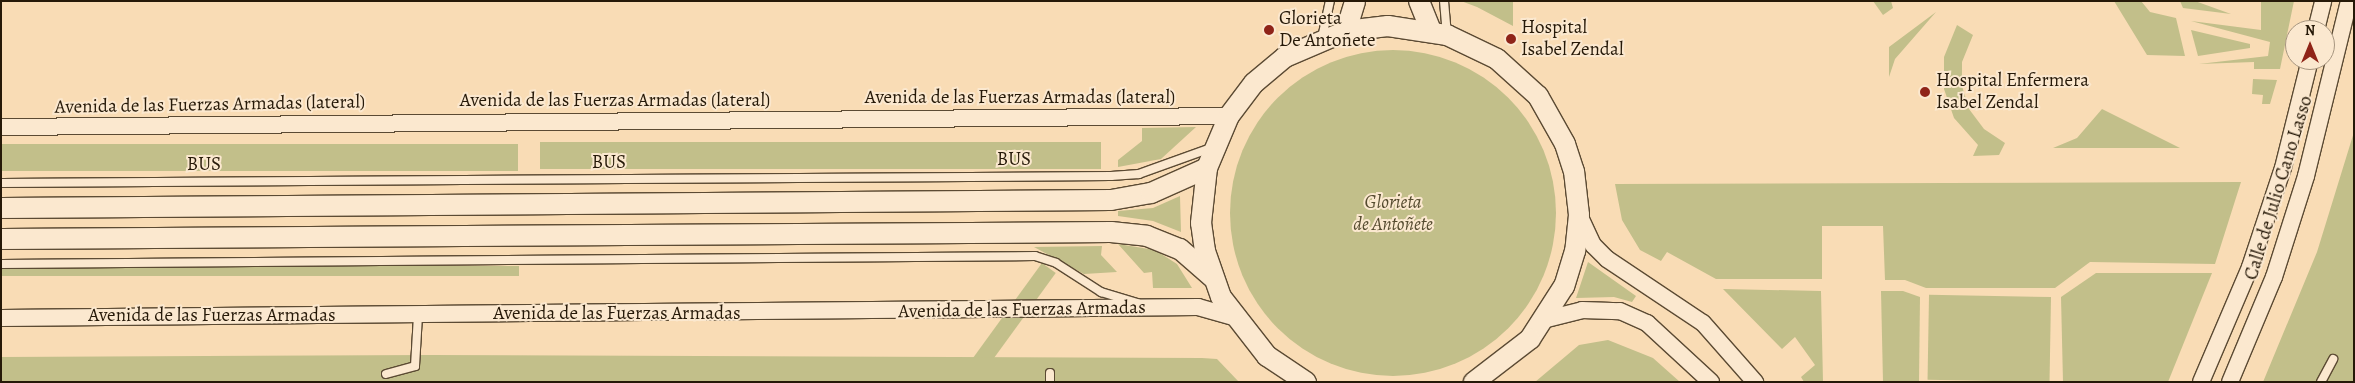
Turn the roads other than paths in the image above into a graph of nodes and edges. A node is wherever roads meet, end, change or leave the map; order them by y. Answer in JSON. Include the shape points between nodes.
{"nodes":[{"id":1,"x":1330,"y":1,"type":"edge"},
{"id":2,"x":1355,"y":1,"type":"edge"},
{"id":3,"x":1419,"y":1,"type":"edge"},
{"id":4,"x":1444,"y":1,"type":"edge"},
{"id":5,"x":2323,"y":1,"type":"edge"},
{"id":6,"x":2349,"y":1,"type":"edge"},
{"id":7,"x":2318,"y":20,"type":"edge"},
{"id":8,"x":1346,"y":31,"type":"junction"},
{"id":9,"x":1439,"y":32,"type":"junction"},
{"id":10,"x":1322,"y":38,"type":"junction"},
{"id":11,"x":2307,"y":70,"type":"edge"},
{"id":12,"x":1229,"y":116,"type":"junction"},
{"id":13,"x":1,"y":127,"type":"edge"},
{"id":14,"x":1213,"y":148,"type":"junction"},
{"id":15,"x":1207,"y":168,"type":"junction"},
{"id":16,"x":1,"y":183,"type":"edge"},
{"id":17,"x":1,"y":208,"type":"edge"},
{"id":18,"x":1579,"y":215,"type":"junction"},
{"id":19,"x":1,"y":240,"type":"edge"},
{"id":20,"x":1,"y":264,"type":"edge"},
{"id":21,"x":1212,"y":277,"type":"junction"},
{"id":22,"x":1149,"y":308,"type":"junction"},
{"id":23,"x":418,"y":315,"type":"junction"},
{"id":24,"x":1232,"y":317,"type":"junction"},
{"id":25,"x":1,"y":318,"type":"edge"},
{"id":26,"x":1547,"y":319,"type":"junction"},
{"id":27,"x":2333,"y":359,"type":"dead end"},
{"id":28,"x":1050,"y":373,"type":"dead end"},
{"id":29,"x":386,"y":374,"type":"dead end"},
{"id":30,"x":1050,"y":382,"type":"edge"},
{"id":31,"x":1306,"y":382,"type":"edge"},
{"id":32,"x":1474,"y":382,"type":"edge"},
{"id":33,"x":1710,"y":382,"type":"edge"},
{"id":34,"x":1755,"y":382,"type":"edge"},
{"id":35,"x":2201,"y":382,"type":"edge"},
{"id":36,"x":2230,"y":382,"type":"edge"},
{"id":37,"x":2321,"y":382,"type":"edge"}],
"edges":[{"from":1,"to":10,"type":"lane"},
{"from":2,"to":8,"type":"street"},
{"from":3,"to":9,"type":"street"},
{"from":4,"to":9,"type":"lane"},
{"from":5,"to":7,"type":"street"},
{"from":6,"to":36,"type":"street","name":"Calle de Julio Cano Lasso","via":[[2306,176],[2274,277]]},
{"from":8,"to":9,"type":"street","via":[[1388,26]]},
{"from":8,"to":10,"type":"street"},
{"from":9,"to":18,"type":"street","via":[[1497,59],[1538,96],[1565,144]]},
{"from":10,"to":12,"type":"street","via":[[1279,62],[1254,83]]},
{"from":11,"to":35,"type":"street","name":"Calle de Julio Cano Lasso","via":[[2256,250]]},
{"from":12,"to":13,"type":"street","name":"Avenida de las Fuerzas Armadas (lateral)"},
{"from":12,"to":14,"type":"street"},
{"from":14,"to":15,"type":"street"},
{"from":14,"to":16,"type":"lane","name":"BUS","via":[[1139,174],[1111,176]]},
{"from":15,"to":17,"type":"street","via":[[1151,193],[1111,200]]},
{"from":15,"to":21,"type":"street","via":[[1201,223]]},
{"from":18,"to":26,"type":"street","via":[[1567,278]]},
{"from":18,"to":34,"type":"street","via":[[1593,245],[1607,259],[1704,323]]},
{"from":19,"to":21,"type":"street","via":[[1111,232],[1147,236],[1180,249]]},
{"from":20,"to":22,"type":"lane","via":[[1035,256],[1056,263],[1101,292]]},
{"from":21,"to":24,"type":"street"},
{"from":22,"to":23,"type":"street","name":"Avenida de las Fuerzas Armadas"},
{"from":22,"to":24,"type":"street","name":"Avenida de las Fuerzas Armadas","via":[[1198,307]]},
{"from":23,"to":25,"type":"street","name":"Avenida de las Fuerzas Armadas"},
{"from":23,"to":29,"type":"lane","via":[[415,366]]},
{"from":24,"to":31,"type":"street","via":[[1267,356]]},
{"from":26,"to":32,"type":"street","via":[[1511,358]]},
{"from":26,"to":33,"type":"street","via":[[1582,310],[1620,311],[1646,323]]},
{"from":27,"to":37,"type":"lane"},
{"from":28,"to":30,"type":"lane"}]}
